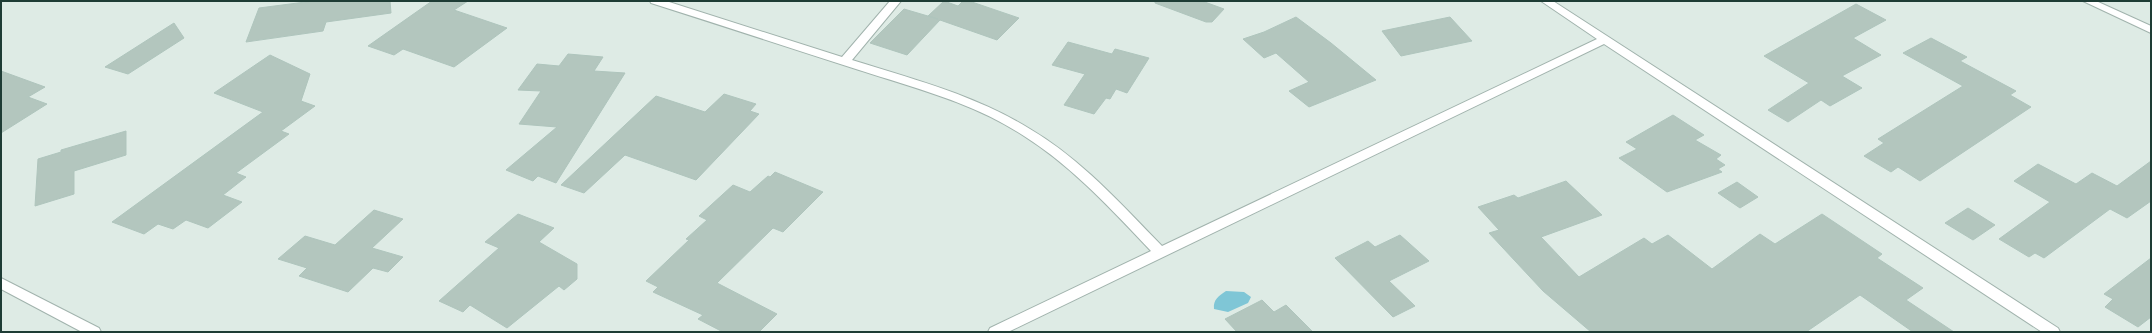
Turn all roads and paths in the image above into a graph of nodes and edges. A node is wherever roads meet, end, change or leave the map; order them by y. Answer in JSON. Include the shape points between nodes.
{"nodes":[{"id":1,"x":655,"y":1,"type":"edge"},
{"id":2,"x":896,"y":1,"type":"edge"},
{"id":3,"x":1546,"y":1,"type":"edge"},
{"id":4,"x":2088,"y":1,"type":"edge"},
{"id":5,"x":2151,"y":30,"type":"edge"},
{"id":6,"x":1605,"y":38,"type":"junction"},
{"id":7,"x":845,"y":61,"type":"junction"},
{"id":8,"x":1160,"y":252,"type":"junction"},
{"id":9,"x":1,"y":283,"type":"edge"},
{"id":10,"x":94,"y":332,"type":"edge"},
{"id":11,"x":995,"y":332,"type":"edge"},
{"id":12,"x":2053,"y":332,"type":"edge"}],
"edges":[{"from":1,"to":7,"type":"street"},
{"from":2,"to":7,"type":"street"},
{"from":3,"to":6,"type":"street"},
{"from":4,"to":5,"type":"street"},
{"from":6,"to":8,"type":"street"},
{"from":6,"to":12,"type":"street"},
{"from":7,"to":8,"type":"street","via":[[953,96],[998,115],[1028,133],[1050,148],[1106,196]]},
{"from":8,"to":11,"type":"street"},
{"from":9,"to":10,"type":"street"}]}
